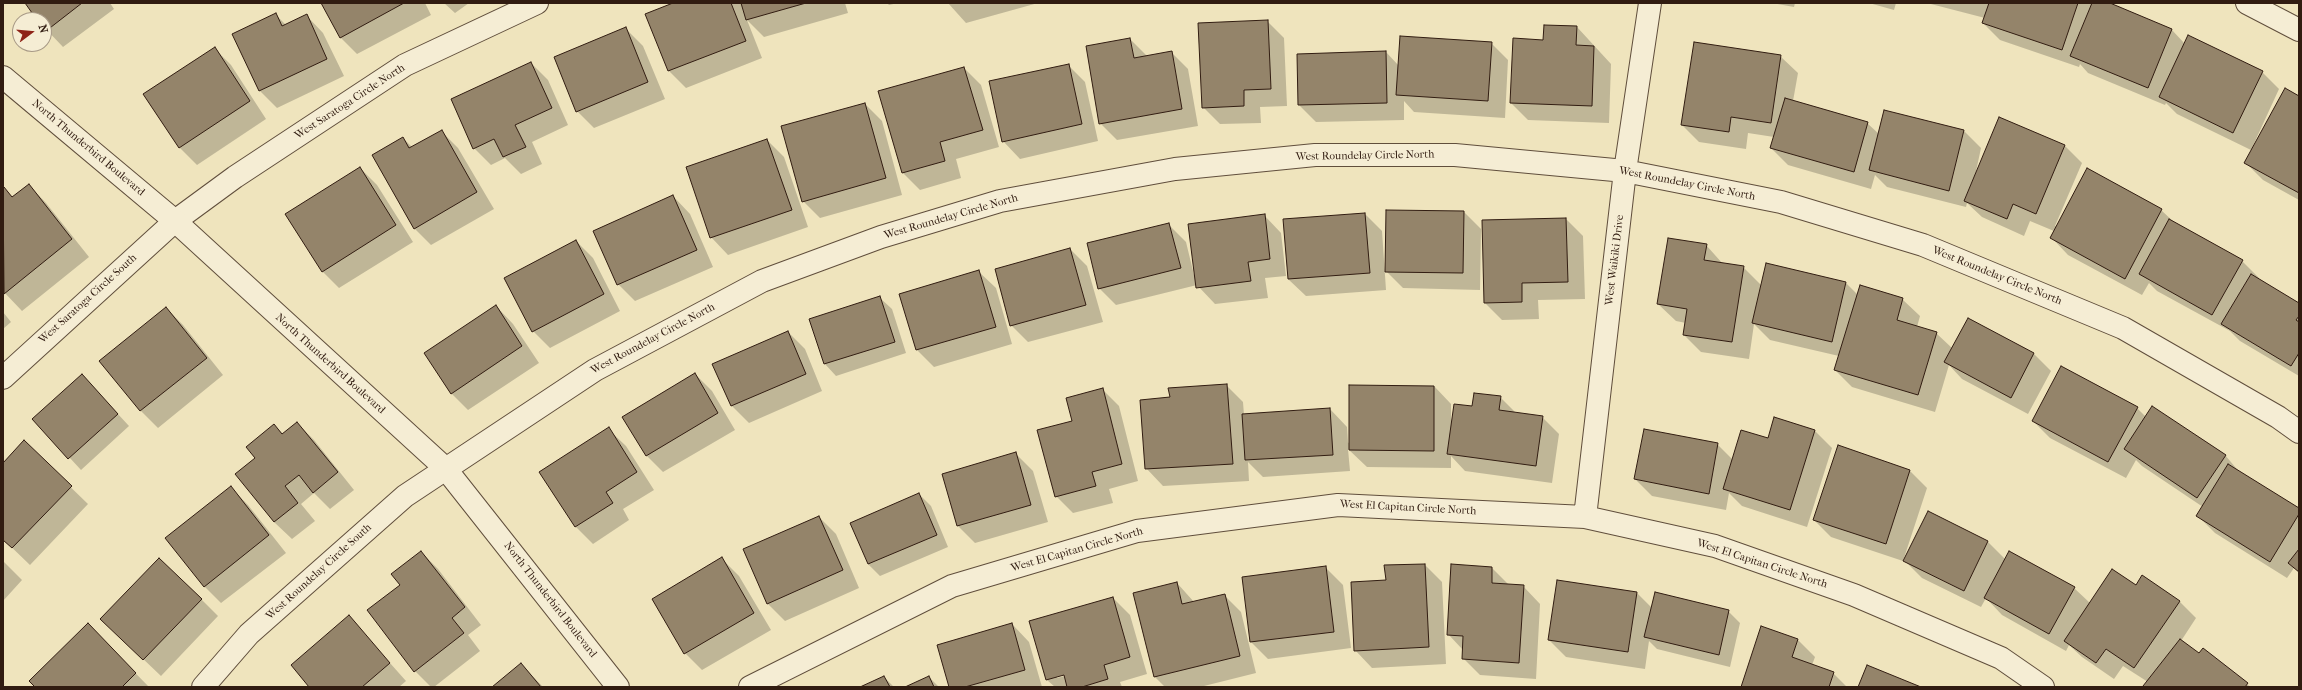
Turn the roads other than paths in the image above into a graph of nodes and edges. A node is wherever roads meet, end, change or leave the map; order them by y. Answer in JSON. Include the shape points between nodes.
{"nodes":[{"id":1,"x":537,"y":3,"type":"edge"},
{"id":2,"x":1650,"y":3,"type":"edge"},
{"id":3,"x":2247,"y":3,"type":"edge"},
{"id":4,"x":2299,"y":30,"type":"edge"},
{"id":5,"x":3,"y":77,"type":"edge"},
{"id":6,"x":1625,"y":171,"type":"junction"},
{"id":7,"x":175,"y":221,"type":"junction"},
{"id":8,"x":3,"y":378,"type":"edge"},
{"id":9,"x":2299,"y":432,"type":"edge"},
{"id":10,"x":445,"y":468,"type":"junction"},
{"id":11,"x":1585,"y":517,"type":"junction"},
{"id":12,"x":204,"y":687,"type":"edge"},
{"id":13,"x":618,"y":687,"type":"edge"},
{"id":14,"x":750,"y":687,"type":"edge"},
{"id":15,"x":2043,"y":687,"type":"edge"}],
"edges":[{"from":1,"to":7,"type":"street","name":"West Saratoga Circle North","via":[[405,65],[235,177]]},
{"from":2,"to":6,"type":"street","name":"West Waikiki Drive"},
{"from":3,"to":4,"type":"street"},
{"from":5,"to":7,"type":"street","name":"North Thunderbird Boulevard"},
{"from":6,"to":9,"type":"street","name":"West Roundelay Circle North","via":[[1781,202],[1923,245],[2123,328],[2278,417]]},
{"from":6,"to":10,"type":"street","name":"West Roundelay Circle North","via":[[1455,155],[1315,155],[1175,169],[1000,201],[880,237],[762,280],[595,370]]},
{"from":6,"to":11,"type":"street","name":"West Waikiki Drive"},
{"from":7,"to":8,"type":"street","name":"West Saratoga Circle South"},
{"from":7,"to":10,"type":"street","name":"North Thunderbird Boulevard"},
{"from":10,"to":12,"type":"street","name":"West Roundelay Circle South","via":[[405,496],[249,634]]},
{"from":10,"to":13,"type":"street","name":"North Thunderbird Boulevard"},
{"from":11,"to":14,"type":"street","name":"West El Capitan Circle North","via":[[1338,504],[1137,531],[952,586]]},
{"from":11,"to":15,"type":"street","name":"West El Capitan Circle North","via":[[1716,546],[1854,594],[2002,658]]}]}
